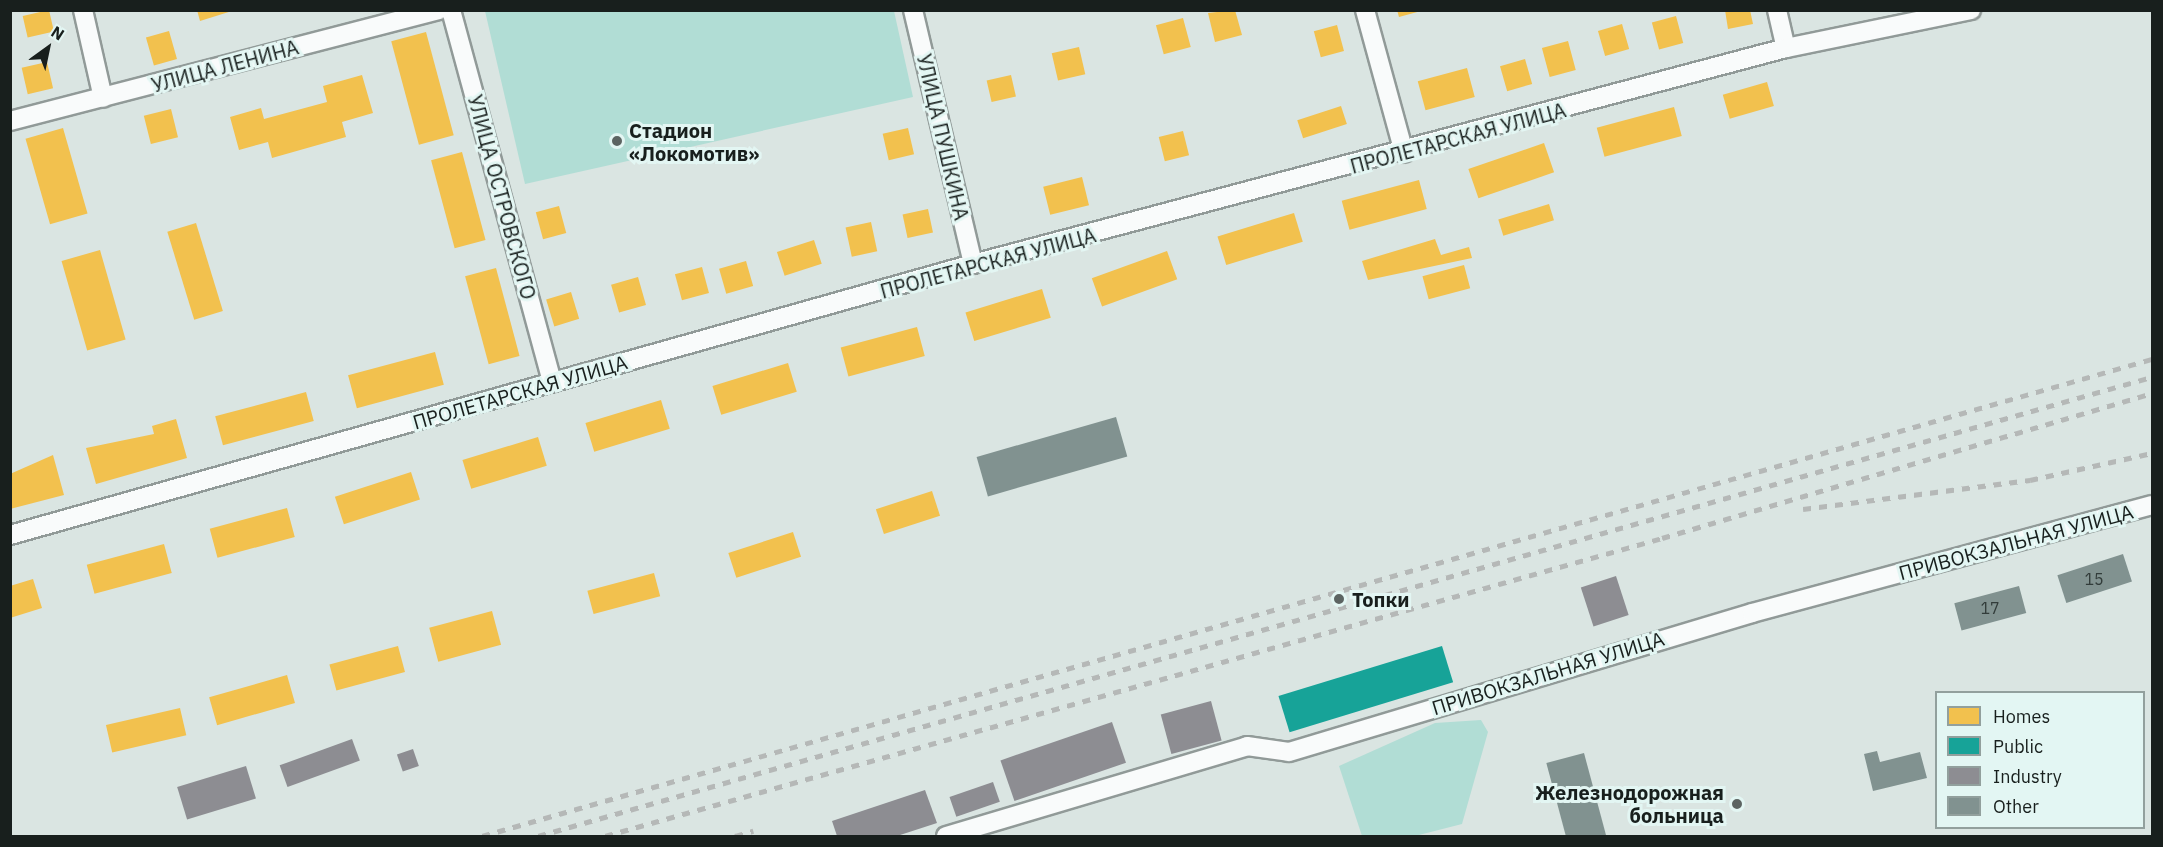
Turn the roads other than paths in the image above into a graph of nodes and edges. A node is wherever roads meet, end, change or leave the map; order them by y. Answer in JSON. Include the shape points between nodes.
{"nodes":[{"id":1,"x":83,"y":10,"type":"edge"},
{"id":2,"x":439,"y":10,"type":"edge"},
{"id":3,"x":451,"y":10,"type":"edge"},
{"id":4,"x":913,"y":10,"type":"edge"},
{"id":5,"x":1365,"y":10,"type":"edge"},
{"id":6,"x":1777,"y":10,"type":"edge"},
{"id":7,"x":1971,"y":10,"type":"edge"},
{"id":8,"x":1786,"y":48,"type":"junction"},
{"id":9,"x":103,"y":98,"type":"junction"},
{"id":10,"x":10,"y":121,"type":"edge"},
{"id":11,"x":1404,"y":153,"type":"junction"},
{"id":12,"x":974,"y":264,"type":"junction"},
{"id":13,"x":552,"y":383,"type":"junction"},
{"id":14,"x":2152,"y":505,"type":"edge"},
{"id":15,"x":10,"y":535,"type":"edge"},
{"id":16,"x":946,"y":837,"type":"edge"}],
"edges":[{"from":1,"to":9,"type":"street"},
{"from":2,"to":9,"type":"street","name":"УЛИЦА ЛЕНИНА"},
{"from":3,"to":13,"type":"street","name":"УЛИЦА ОСТРОВСКОГО"},
{"from":4,"to":12,"type":"street","name":"УЛИЦА ПУШКИНА"},
{"from":5,"to":11,"type":"street"},
{"from":6,"to":8,"type":"street"},
{"from":7,"to":8,"type":"street","name":"ПРОЛЕТАРСКАЯ УЛИЦА"},
{"from":8,"to":11,"type":"street","name":"ПРОЛЕТАРСКАЯ УЛИЦА"},
{"from":9,"to":10,"type":"street","name":"УЛИЦА ЛЕНИНА"},
{"from":11,"to":12,"type":"street","name":"ПРОЛЕТАРСКАЯ УЛИЦА"},
{"from":12,"to":13,"type":"street","name":"ПРОЛЕТАРСКАЯ УЛИЦА"},
{"from":13,"to":15,"type":"street","name":"ПРОЛЕТАРСКАЯ УЛИЦА"},
{"from":14,"to":16,"type":"street","name":"ПРИВОКЗАЛЬНАЯ УЛИЦА","via":[[1752,613],[1289,752],[1247,746]]}]}
